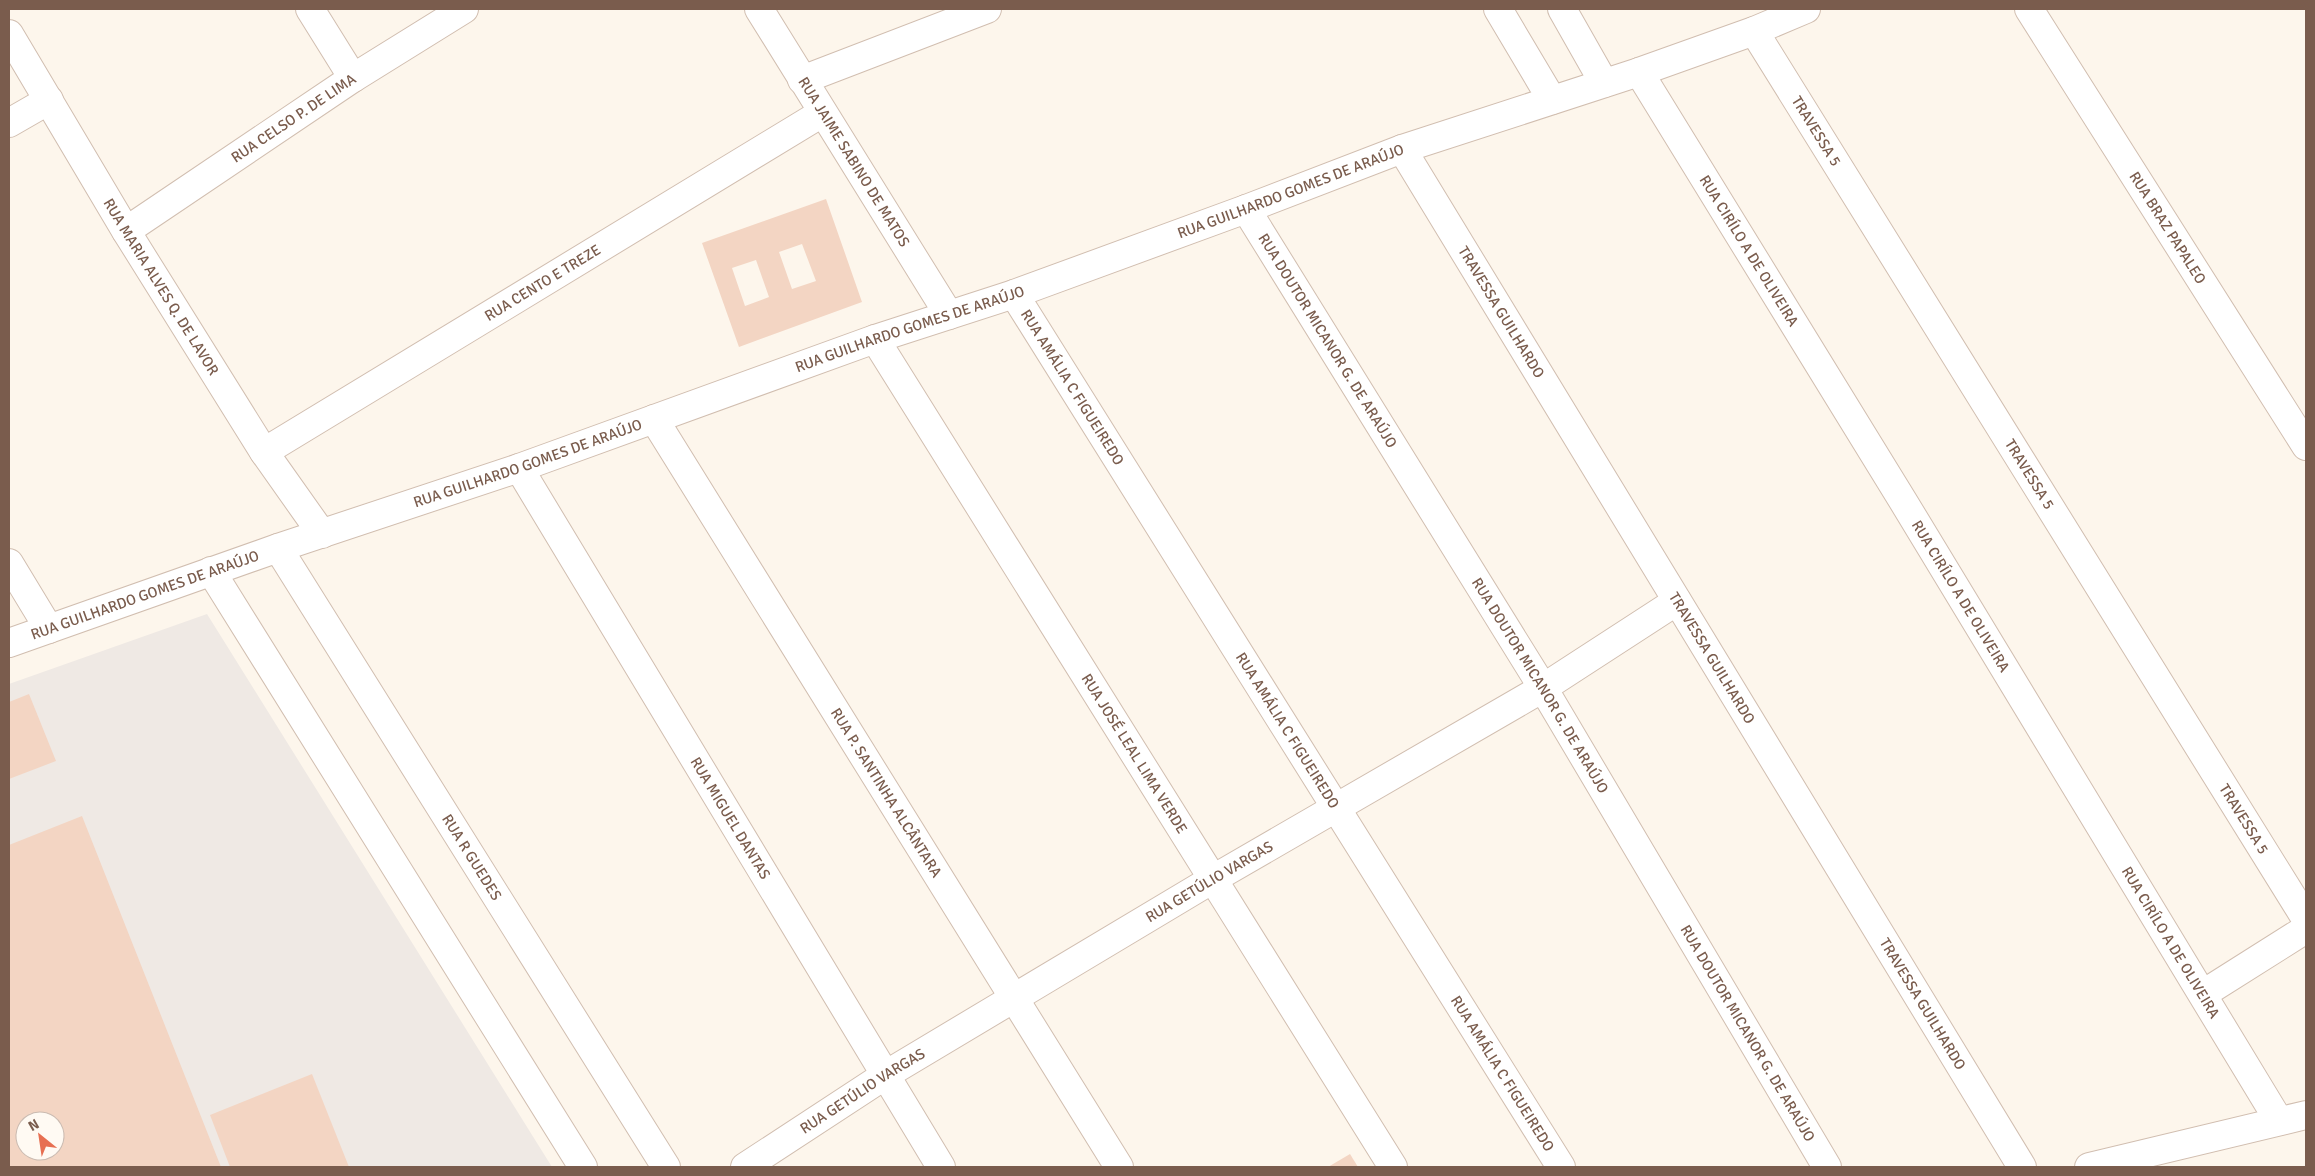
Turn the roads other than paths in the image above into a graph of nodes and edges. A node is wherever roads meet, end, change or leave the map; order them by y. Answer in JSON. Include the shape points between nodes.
{"nodes":[{"id":1,"x":310,"y":9,"type":"edge"},
{"id":2,"x":464,"y":9,"type":"edge"},
{"id":3,"x":759,"y":9,"type":"edge"},
{"id":4,"x":986,"y":9,"type":"edge"},
{"id":5,"x":1498,"y":9,"type":"edge"},
{"id":6,"x":1562,"y":9,"type":"edge"},
{"id":7,"x":1806,"y":9,"type":"edge"},
{"id":8,"x":2029,"y":9,"type":"edge"},
{"id":9,"x":1754,"y":30,"type":"junction"},
{"id":10,"x":9,"y":34,"type":"edge"},
{"id":11,"x":1639,"y":72,"type":"junction"},
{"id":12,"x":353,"y":78,"type":"junction"},
{"id":13,"x":802,"y":80,"type":"junction"},
{"id":14,"x":1604,"y":83,"type":"junction"},
{"id":15,"x":49,"y":100,"type":"junction"},
{"id":16,"x":1552,"y":100,"type":"junction"},
{"id":17,"x":822,"y":113,"type":"junction"},
{"id":18,"x":9,"y":123,"type":"edge"},
{"id":19,"x":1402,"y":149,"type":"junction"},
{"id":20,"x":1246,"y":209,"type":"junction"},
{"id":21,"x":126,"y":231,"type":"junction"},
{"id":22,"x":1014,"y":294,"type":"junction"},
{"id":23,"x":949,"y":314,"type":"junction"},
{"id":24,"x":875,"y":339,"type":"junction"},
{"id":25,"x":654,"y":420,"type":"junction"},
{"id":26,"x":2306,"y":446,"type":"edge"},
{"id":27,"x":264,"y":452,"type":"junction"},
{"id":28,"x":519,"y":468,"type":"junction"},
{"id":29,"x":322,"y":534,"type":"junction"},
{"id":30,"x":278,"y":548,"type":"junction"},
{"id":31,"x":9,"y":563,"type":"edge"},
{"id":32,"x":211,"y":571,"type":"junction"},
{"id":33,"x":1677,"y":601,"type":"junction"},
{"id":34,"x":49,"y":629,"type":"junction"},
{"id":35,"x":9,"y":642,"type":"edge"},
{"id":36,"x":1543,"y":688,"type":"junction"},
{"id":37,"x":1335,"y":808,"type":"junction"},
{"id":38,"x":1213,"y":879,"type":"junction"},
{"id":39,"x":2306,"y":919,"type":"edge"},
{"id":40,"x":2306,"y":929,"type":"edge"},
{"id":41,"x":2203,"y":994,"type":"junction"},
{"id":42,"x":1014,"y":998,"type":"junction"},
{"id":43,"x":887,"y":1074,"type":"junction"},
{"id":44,"x":2306,"y":1115,"type":"edge"},
{"id":45,"x":2279,"y":1121,"type":"junction"},
{"id":46,"x":583,"y":1167,"type":"edge"},
{"id":47,"x":666,"y":1167,"type":"edge"},
{"id":48,"x":745,"y":1167,"type":"edge"},
{"id":49,"x":942,"y":1167,"type":"edge"},
{"id":50,"x":1119,"y":1167,"type":"edge"},
{"id":51,"x":1393,"y":1167,"type":"edge"},
{"id":52,"x":1561,"y":1167,"type":"edge"},
{"id":53,"x":1827,"y":1167,"type":"edge"},
{"id":54,"x":2022,"y":1167,"type":"edge"},
{"id":55,"x":2089,"y":1167,"type":"edge"}],
"edges":[{"from":1,"to":12,"type":"street"},
{"from":2,"to":12,"type":"street","name":"RUA CELSO P. DE LIMA"},
{"from":3,"to":13,"type":"street","name":"RUA JAIME SABINO DE MATOS"},
{"from":4,"to":13,"type":"street"},
{"from":5,"to":16,"type":"street"},
{"from":6,"to":14,"type":"street"},
{"from":7,"to":9,"type":"street","name":"RUA GUILHARDO GOMES DE ARAÚJO"},
{"from":8,"to":26,"type":"street","name":"RUA BRAZ PAPALEO"},
{"from":9,"to":11,"type":"street","name":"RUA GUILHARDO GOMES DE ARAÚJO"},
{"from":9,"to":39,"type":"street","name":"TRAVESSA 5"},
{"from":10,"to":15,"type":"street","name":"RUA MARIA ALVES Q. DE LAVOR"},
{"from":11,"to":14,"type":"street","name":"RUA GUILHARDO GOMES DE ARAÚJO"},
{"from":11,"to":41,"type":"street","name":"RUA CIRÍLO A DE OLIVEIRA"},
{"from":12,"to":21,"type":"street","name":"RUA CELSO P. DE LIMA"},
{"from":13,"to":17,"type":"street","name":"RUA JAIME SABINO DE MATOS"},
{"from":14,"to":16,"type":"street","name":"RUA GUILHARDO GOMES DE ARAÚJO"},
{"from":15,"to":18,"type":"street"},
{"from":15,"to":21,"type":"street","name":"RUA MARIA ALVES Q. DE LAVOR"},
{"from":16,"to":19,"type":"street","name":"RUA GUILHARDO GOMES DE ARAÚJO"},
{"from":17,"to":23,"type":"street","name":"RUA JAIME SABINO DE MATOS"},
{"from":17,"to":27,"type":"street","name":"RUA CENTO E TREZE"},
{"from":19,"to":20,"type":"street","name":"RUA GUILHARDO GOMES DE ARAÚJO"},
{"from":19,"to":33,"type":"street","name":"TRAVESSA GUILHARDO"},
{"from":20,"to":22,"type":"street","name":"RUA GUILHARDO GOMES DE ARAÚJO"},
{"from":20,"to":36,"type":"street","name":"RUA DOUTOR MICANOR G. DE ARAÚJO"},
{"from":21,"to":27,"type":"street","name":"RUA MARIA ALVES Q. DE LAVOR"},
{"from":22,"to":23,"type":"street","name":"RUA GUILHARDO GOMES DE ARAÚJO"},
{"from":22,"to":37,"type":"street","name":"RUA AMÁLIA C FIGUEIREDO"},
{"from":23,"to":24,"type":"street","name":"RUA GUILHARDO GOMES DE ARAÚJO"},
{"from":24,"to":25,"type":"street","name":"RUA GUILHARDO GOMES DE ARAÚJO"},
{"from":24,"to":38,"type":"street","name":"RUA JOSÉ LEAL LIMA VERDE"},
{"from":25,"to":28,"type":"street","name":"RUA GUILHARDO GOMES DE ARAÚJO"},
{"from":25,"to":42,"type":"street","name":"RUA P. SANTINHA ALCÂNTARA"},
{"from":27,"to":29,"type":"street","name":"RUA MARIA ALVES Q. DE LAVOR"},
{"from":28,"to":29,"type":"street","name":"RUA GUILHARDO GOMES DE ARAÚJO"},
{"from":28,"to":43,"type":"street","name":"RUA MIGUEL DANTAS"},
{"from":29,"to":30,"type":"street","name":"RUA GUILHARDO GOMES DE ARAÚJO"},
{"from":30,"to":32,"type":"street","name":"RUA GUILHARDO GOMES DE ARAÚJO"},
{"from":30,"to":47,"type":"street","name":"RUA R GUEDES"},
{"from":31,"to":34,"type":"street"},
{"from":32,"to":34,"type":"street","name":"RUA GUILHARDO GOMES DE ARAÚJO"},
{"from":32,"to":46,"type":"street"},
{"from":33,"to":36,"type":"street","name":"RUA GETÚLIO VARGAS"},
{"from":33,"to":54,"type":"street","name":"TRAVESSA GUILHARDO"},
{"from":34,"to":35,"type":"street","name":"RUA GUILHARDO GOMES DE ARAÚJO"},
{"from":36,"to":37,"type":"street","name":"RUA GETÚLIO VARGAS"},
{"from":36,"to":53,"type":"street","name":"RUA DOUTOR MICANOR G. DE ARAÚJO"},
{"from":37,"to":38,"type":"street","name":"RUA GETÚLIO VARGAS"},
{"from":37,"to":52,"type":"street","name":"RUA AMÁLIA C FIGUEIREDO"},
{"from":38,"to":42,"type":"street","name":"RUA GETÚLIO VARGAS"},
{"from":38,"to":51,"type":"street","name":"RUA JOSÉ LEAL LIMA VERDE"},
{"from":40,"to":41,"type":"street"},
{"from":41,"to":45,"type":"street","name":"RUA CIRÍLO A DE OLIVEIRA"},
{"from":42,"to":43,"type":"street","name":"RUA GETÚLIO VARGAS"},
{"from":42,"to":50,"type":"street","name":"RUA P. SANTINHA ALCÂNTARA"},
{"from":43,"to":48,"type":"street","name":"RUA GETÚLIO VARGAS"},
{"from":43,"to":49,"type":"street","name":"RUA MIGUEL DANTAS"},
{"from":44,"to":45,"type":"street"},
{"from":45,"to":55,"type":"street"}]}
